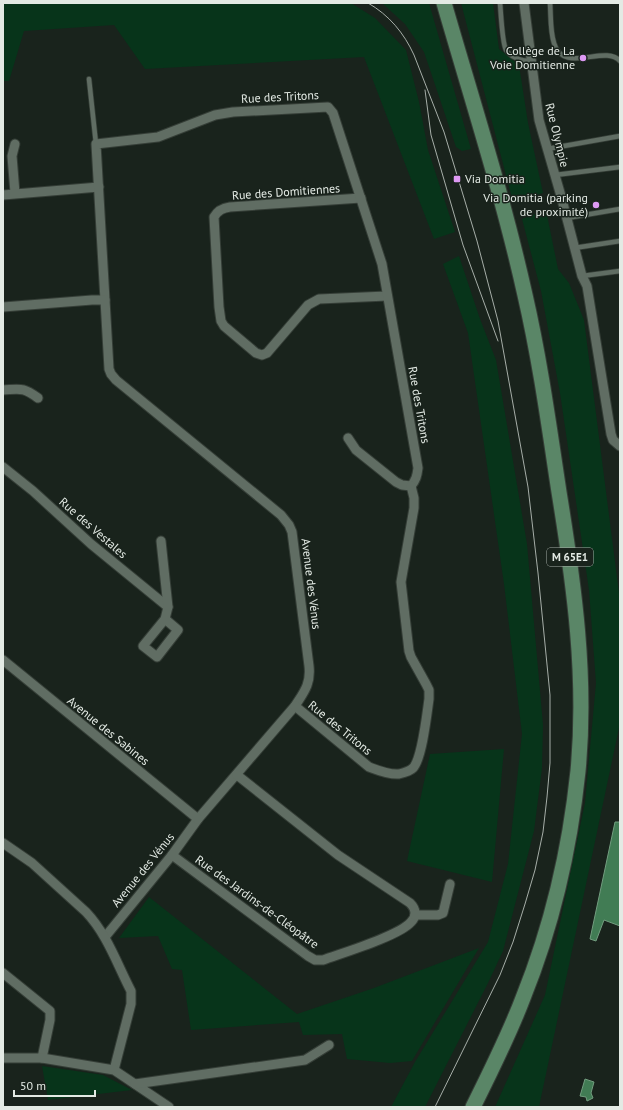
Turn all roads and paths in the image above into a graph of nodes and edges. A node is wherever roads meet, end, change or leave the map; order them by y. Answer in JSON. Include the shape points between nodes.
{"nodes":[{"id":1,"x":444,"y":3,"type":"edge"},
{"id":2,"x":500,"y":3,"type":"edge"},
{"id":3,"x":524,"y":3,"type":"edge"},
{"id":4,"x":550,"y":3,"type":"edge"},
{"id":5,"x":531,"y":61,"type":"junction"},
{"id":6,"x":620,"y":61,"type":"edge"},
{"id":7,"x":89,"y":79,"type":"dead end"},
{"id":8,"x":620,"y":136,"type":"edge"},
{"id":9,"x":15,"y":144,"type":"dead end"},
{"id":10,"x":96,"y":144,"type":"junction"},
{"id":11,"x":547,"y":149,"type":"junction"},
{"id":12,"x":620,"y":167,"type":"edge"},
{"id":13,"x":555,"y":175,"type":"junction"},
{"id":14,"x":99,"y":187,"type":"junction"},
{"id":15,"x":3,"y":194,"type":"edge"},
{"id":16,"x":15,"y":194,"type":"junction"},
{"id":17,"x":360,"y":198,"type":"junction"},
{"id":18,"x":620,"y":210,"type":"edge"},
{"id":19,"x":567,"y":218,"type":"junction"},
{"id":20,"x":620,"y":242,"type":"edge"},
{"id":21,"x":574,"y":248,"type":"junction"},
{"id":22,"x":620,"y":271,"type":"edge"},
{"id":23,"x":582,"y":276,"type":"junction"},
{"id":24,"x":387,"y":296,"type":"junction"},
{"id":25,"x":105,"y":300,"type":"junction"},
{"id":26,"x":3,"y":307,"type":"edge"},
{"id":27,"x":3,"y":390,"type":"edge"},
{"id":28,"x":38,"y":398,"type":"dead end"},
{"id":29,"x":348,"y":438,"type":"dead end"},
{"id":30,"x":620,"y":446,"type":"edge"},
{"id":31,"x":3,"y":467,"type":"edge"},
{"id":32,"x":411,"y":486,"type":"junction"},
{"id":33,"x":161,"y":541,"type":"dead end"},
{"id":34,"x":168,"y":607,"type":"junction"},
{"id":35,"x":165,"y":619,"type":"dead end"},
{"id":36,"x":3,"y":660,"type":"edge"},
{"id":37,"x":294,"y":706,"type":"junction"},
{"id":38,"x":237,"y":775,"type":"junction"},
{"id":39,"x":198,"y":819,"type":"junction"},
{"id":40,"x":3,"y":843,"type":"edge"},
{"id":41,"x":172,"y":855,"type":"junction"},
{"id":42,"x":450,"y":884,"type":"dead end"},
{"id":43,"x":415,"y":916,"type":"junction"},
{"id":44,"x":105,"y":937,"type":"junction"},
{"id":45,"x":3,"y":973,"type":"edge"},
{"id":46,"x":328,"y":1044,"type":"dead end"},
{"id":47,"x":3,"y":1058,"type":"edge"},
{"id":48,"x":42,"y":1058,"type":"junction"},
{"id":49,"x":114,"y":1070,"type":"junction"},
{"id":50,"x":136,"y":1084,"type":"junction"},
{"id":51,"x":169,"y":1107,"type":"edge"},
{"id":52,"x":473,"y":1107,"type":"edge"}],
"edges":[{"from":1,"to":52,"type":"main road","number":"M 65E1","via":[[504,210],[525,295],[570,555],[580,656],[578,770],[557,891],[524,997]]},
{"from":2,"to":5,"type":"lane","via":[[506,49],[511,55],[523,61]]},
{"from":3,"to":5,"type":"street","name":"Rue Olympie"},
{"from":4,"to":6,"type":"lane","via":[[553,42],[557,51],[574,59],[611,56]]},
{"from":5,"to":11,"type":"street","name":"Rue Olympie","via":[[539,120]]},
{"from":7,"to":10,"type":"lane"},
{"from":8,"to":11,"type":"lane"},
{"from":9,"to":16,"type":"street","via":[[12,156]]},
{"from":10,"to":14,"type":"street"},
{"from":10,"to":17,"type":"street","name":"Rue des Tritons","via":[[158,137],[215,115],[227,113],[326,107],[333,112]]},
{"from":11,"to":13,"type":"street","name":"Rue Olympie"},
{"from":12,"to":13,"type":"lane"},
{"from":13,"to":19,"type":"street","name":"Rue Olympie"},
{"from":14,"to":16,"type":"street"},
{"from":14,"to":25,"type":"street"},
{"from":15,"to":16,"type":"street"},
{"from":17,"to":24,"type":"street","name":"Rue des Tritons","via":[[382,264]]},
{"from":17,"to":24,"type":"street","name":"Rue des Domitiennes","via":[[230,207],[217,212],[214,217],[218,307],[221,321],[227,330],[262,355],[267,353],[308,305],[319,299]]},
{"from":18,"to":19,"type":"lane"},
{"from":19,"to":21,"type":"street","name":"Rue Olympie"},
{"from":20,"to":21,"type":"lane"},
{"from":21,"to":23,"type":"street","name":"Rue Olympie"},
{"from":22,"to":23,"type":"lane"},
{"from":23,"to":30,"type":"street","name":"Rue Olympie","via":[[587,286],[611,434]]},
{"from":24,"to":32,"type":"street","name":"Rue des Tritons","via":[[418,468]]},
{"from":25,"to":26,"type":"street"},
{"from":25,"to":37,"type":"street","name":"Avenue des Vénus","via":[[111,374],[289,524],[310,672],[308,685]]},
{"from":27,"to":28,"type":"street","via":[[23,389]]},
{"from":29,"to":32,"type":"street","via":[[356,450],[396,482]]},
{"from":31,"to":34,"type":"street","name":"Rue des Vestales"},
{"from":32,"to":37,"type":"street","name":"Rue des Tritons","via":[[414,508],[401,582],[410,657],[429,690],[418,759],[413,768],[398,774],[369,767]]},
{"from":33,"to":34,"type":"street"},
{"from":34,"to":35,"type":"street"},
{"from":36,"to":39,"type":"street","name":"Avenue des Sabines"},
{"from":37,"to":38,"type":"street","name":"Avenue des Vénus"},
{"from":38,"to":39,"type":"street","name":"Avenue des Vénus"},
{"from":38,"to":43,"type":"street","via":[[338,854],[410,903],[414,907]]},
{"from":39,"to":41,"type":"street","name":"Avenue des Vénus"},
{"from":40,"to":44,"type":"street","via":[[32,863],[86,912]]},
{"from":41,"to":43,"type":"street","name":"Rue des Jardins-de-Cléopâtre","via":[[315,960],[323,960],[383,938],[405,927]]},
{"from":41,"to":44,"type":"street","name":"Avenue des Vénus"},
{"from":42,"to":43,"type":"street","via":[[443,913]]},
{"from":44,"to":49,"type":"street","via":[[131,991],[131,1004]]},
{"from":45,"to":48,"type":"street","via":[[50,1011]]},
{"from":46,"to":50,"type":"street","via":[[305,1060]]},
{"from":47,"to":48,"type":"street"},
{"from":48,"to":49,"type":"street"},
{"from":49,"to":50,"type":"street"},
{"from":50,"to":51,"type":"street"}]}
